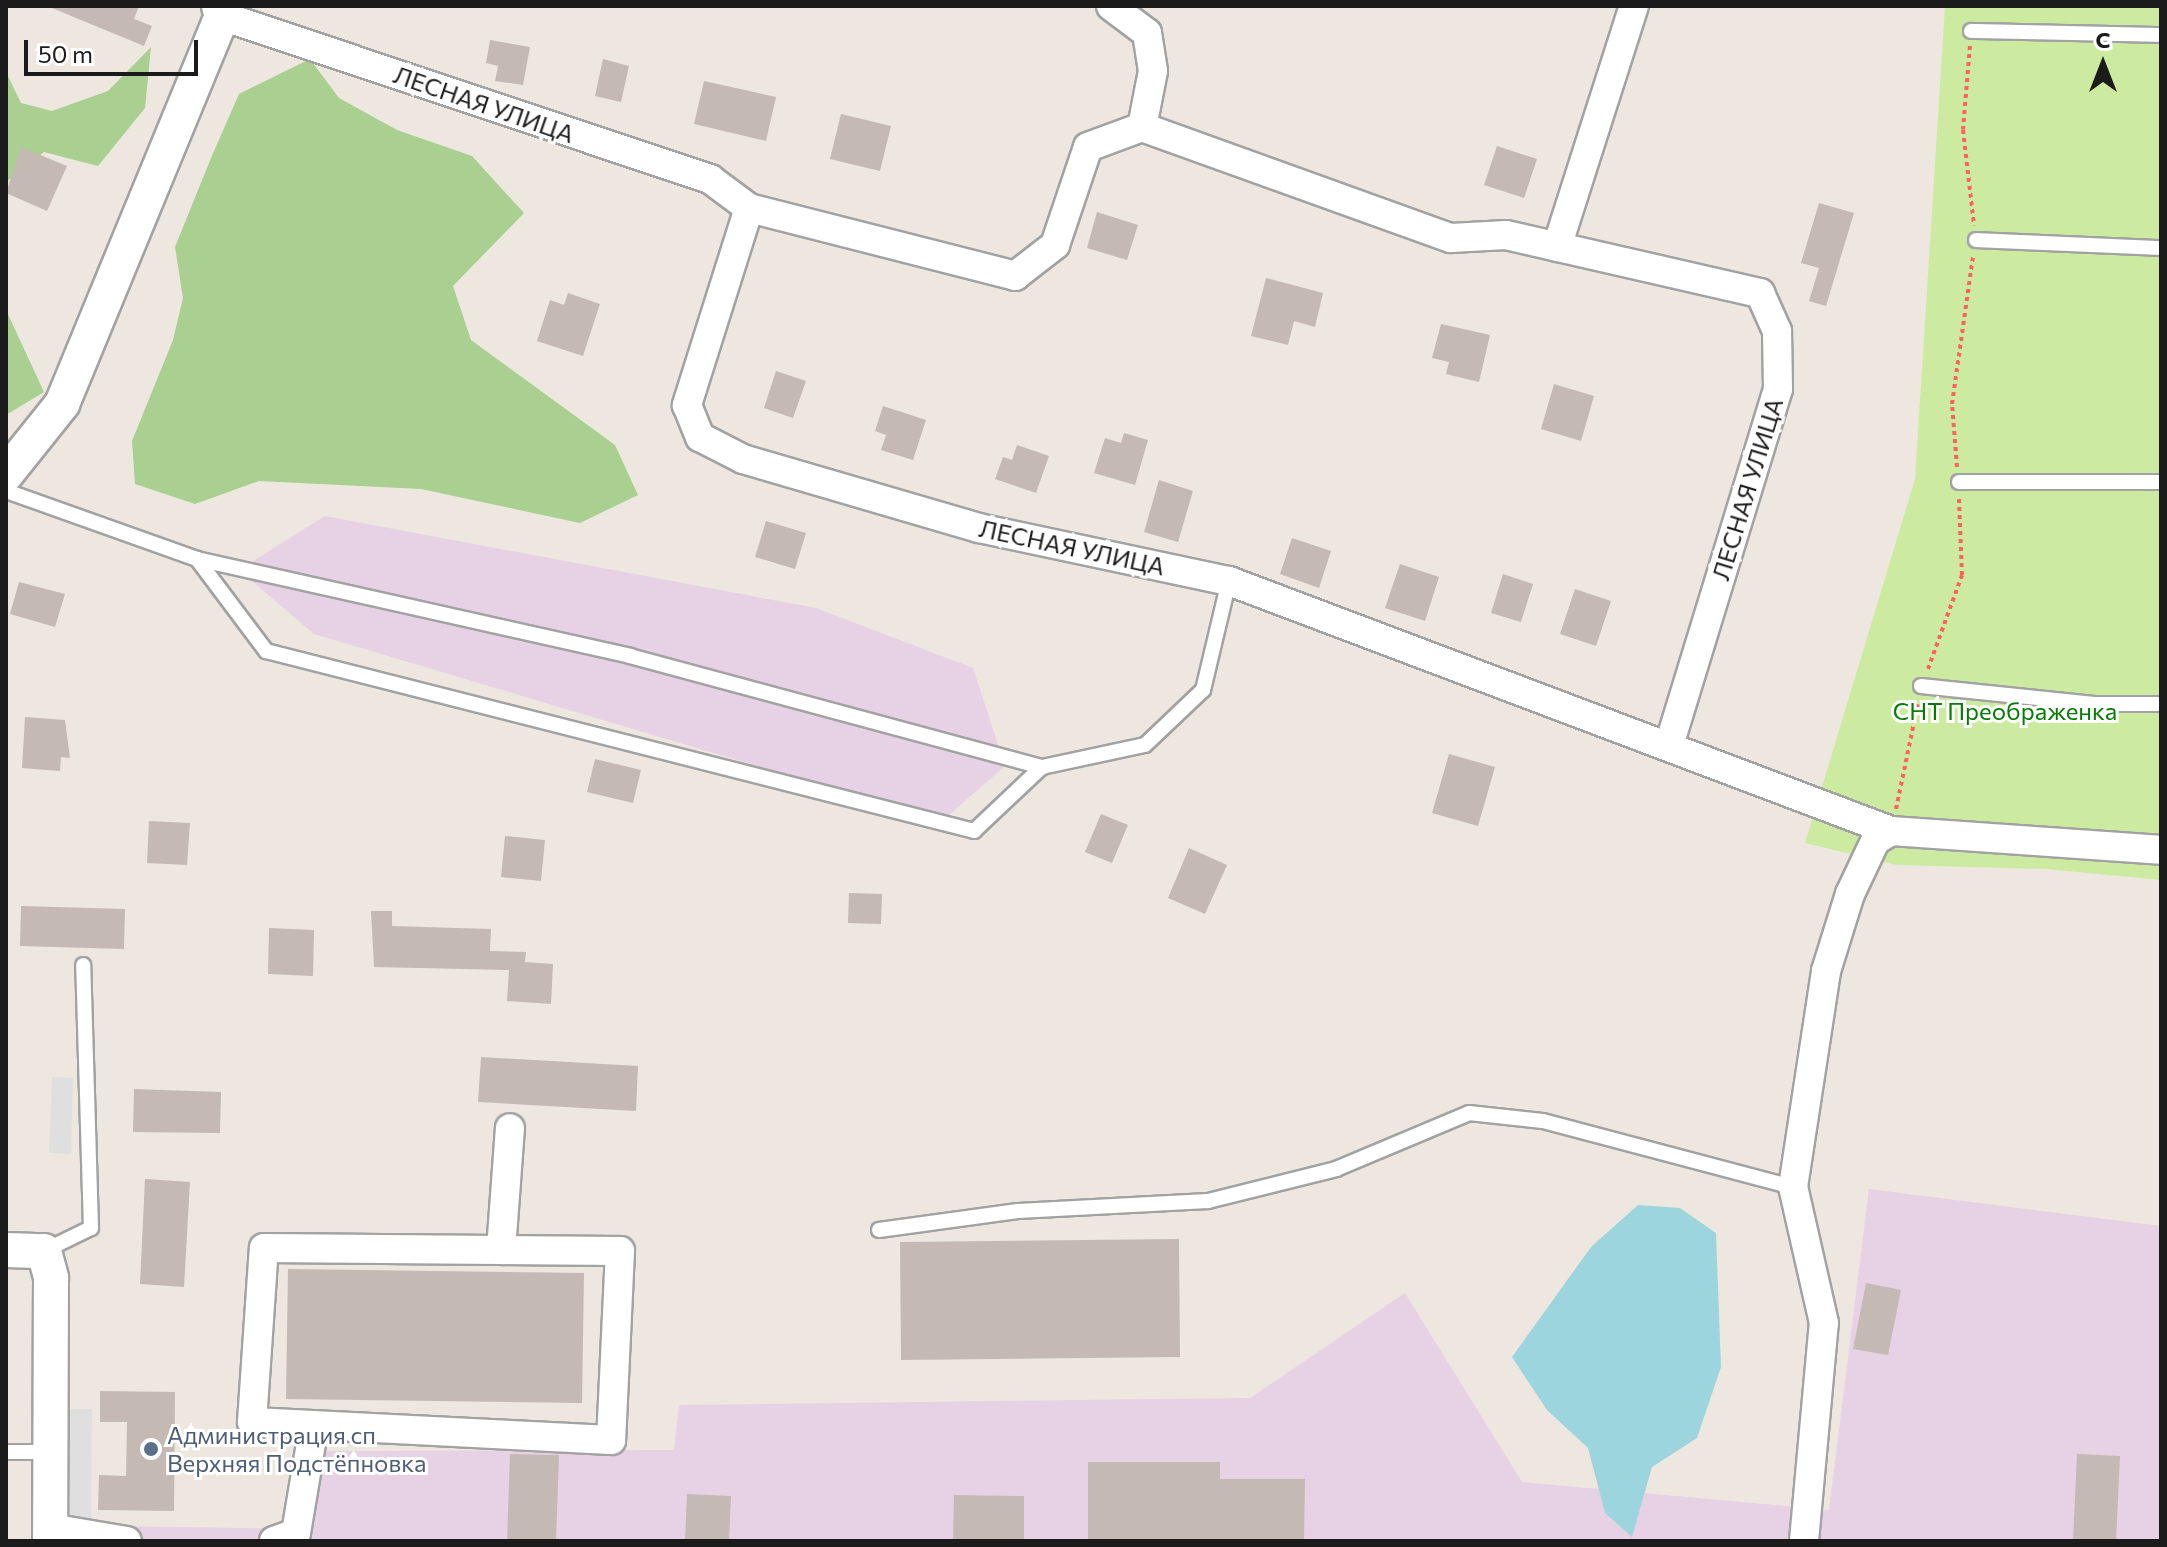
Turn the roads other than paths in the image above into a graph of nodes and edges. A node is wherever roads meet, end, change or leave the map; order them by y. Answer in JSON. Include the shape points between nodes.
{"nodes":[{"id":1,"x":1111,"y":6,"type":"edge"},
{"id":2,"x":1634,"y":6,"type":"edge"},
{"id":3,"x":222,"y":9,"type":"edge"},
{"id":4,"x":1971,"y":31,"type":"road end"},
{"id":5,"x":2161,"y":35,"type":"edge"},
{"id":6,"x":1142,"y":127,"type":"junction"},
{"id":7,"x":749,"y":208,"type":"junction"},
{"id":8,"x":1976,"y":240,"type":"road end"},
{"id":9,"x":1557,"y":247,"type":"junction"},
{"id":10,"x":2161,"y":248,"type":"edge"},
{"id":11,"x":6,"y":473,"type":"edge"},
{"id":12,"x":1959,"y":482,"type":"road end"},
{"id":13,"x":2161,"y":482,"type":"edge"},
{"id":14,"x":6,"y":491,"type":"edge"},
{"id":15,"x":197,"y":559,"type":"junction"},
{"id":16,"x":1229,"y":581,"type":"junction"},
{"id":17,"x":1921,"y":686,"type":"road end"},
{"id":18,"x":2161,"y":704,"type":"edge"},
{"id":19,"x":1669,"y":746,"type":"junction"},
{"id":20,"x":1042,"y":767,"type":"junction"},
{"id":21,"x":1891,"y":831,"type":"junction"},
{"id":22,"x":2161,"y":850,"type":"edge"},
{"id":23,"x":83,"y":965,"type":"dead end"},
{"id":24,"x":510,"y":1128,"type":"dead end"},
{"id":25,"x":1793,"y":1187,"type":"junction"},
{"id":26,"x":879,"y":1230,"type":"dead end"},
{"id":27,"x":6,"y":1250,"type":"edge"},
{"id":28,"x":501,"y":1250,"type":"junction"},
{"id":29,"x":44,"y":1251,"type":"junction"},
{"id":30,"x":314,"y":1425,"type":"junction"},
{"id":31,"x":6,"y":1452,"type":"edge"},
{"id":32,"x":50,"y":1452,"type":"junction"},
{"id":33,"x":50,"y":1535,"type":"edge"},
{"id":34,"x":127,"y":1541,"type":"edge"},
{"id":35,"x":274,"y":1541,"type":"edge"},
{"id":36,"x":1804,"y":1541,"type":"edge"}],
"edges":[{"from":1,"to":6,"type":"street","via":[[1147,33],[1153,71]]},
{"from":2,"to":9,"type":"street"},
{"from":3,"to":7,"type":"street","name":"ЛЕСНАЯ УЛИЦА","via":[[710,179]]},
{"from":3,"to":11,"type":"street","via":[[62,404]]},
{"from":4,"to":5,"type":"lane"},
{"from":6,"to":7,"type":"street","name":"ЛЕСНАЯ УЛИЦА","via":[[1088,147],[1055,245],[1015,276]]},
{"from":6,"to":9,"type":"street","name":"ЛЕСНАЯ УЛИЦА","via":[[1451,238],[1506,235]]},
{"from":7,"to":16,"type":"street","name":"ЛЕСНАЯ УЛИЦА","via":[[687,405],[700,437],[743,459],[979,528]]},
{"from":8,"to":10,"type":"lane"},
{"from":9,"to":19,"type":"street","name":"ЛЕСНАЯ УЛИЦА","via":[[1760,293],[1777,331],[1778,389]]},
{"from":12,"to":13,"type":"lane"},
{"from":14,"to":15,"type":"lane"},
{"from":15,"to":20,"type":"lane","via":[[630,656]]},
{"from":15,"to":20,"type":"lane","via":[[266,651],[974,831]]},
{"from":16,"to":19,"type":"street","name":"ЛЕСНАЯ УЛИЦА"},
{"from":16,"to":20,"type":"lane","via":[[1203,690],[1145,745]]},
{"from":17,"to":18,"type":"lane","via":[[2094,704]]},
{"from":19,"to":21,"type":"street","name":"ЛЕСНАЯ УЛИЦА"},
{"from":21,"to":22,"type":"street","name":"ЛЕСНАЯ УЛИЦА"},
{"from":21,"to":25,"type":"street","via":[[1875,841],[1850,894],[1826,971]]},
{"from":23,"to":29,"type":"lane","via":[[91,1228]]},
{"from":24,"to":28,"type":"street"},
{"from":25,"to":26,"type":"lane","via":[[1543,1121],[1469,1113],[1336,1169],[1208,1201],[1018,1211]]},
{"from":25,"to":36,"type":"street","via":[[1824,1323]]},
{"from":27,"to":29,"type":"street"},
{"from":28,"to":30,"type":"street","via":[[264,1248],[252,1422]]},
{"from":28,"to":30,"type":"street","via":[[620,1251],[611,1440]]},
{"from":29,"to":32,"type":"street","via":[[51,1278]]},
{"from":30,"to":35,"type":"street","via":[[296,1533]]},
{"from":31,"to":32,"type":"lane"},
{"from":32,"to":33,"type":"street"},
{"from":33,"to":34,"type":"street"}]}
